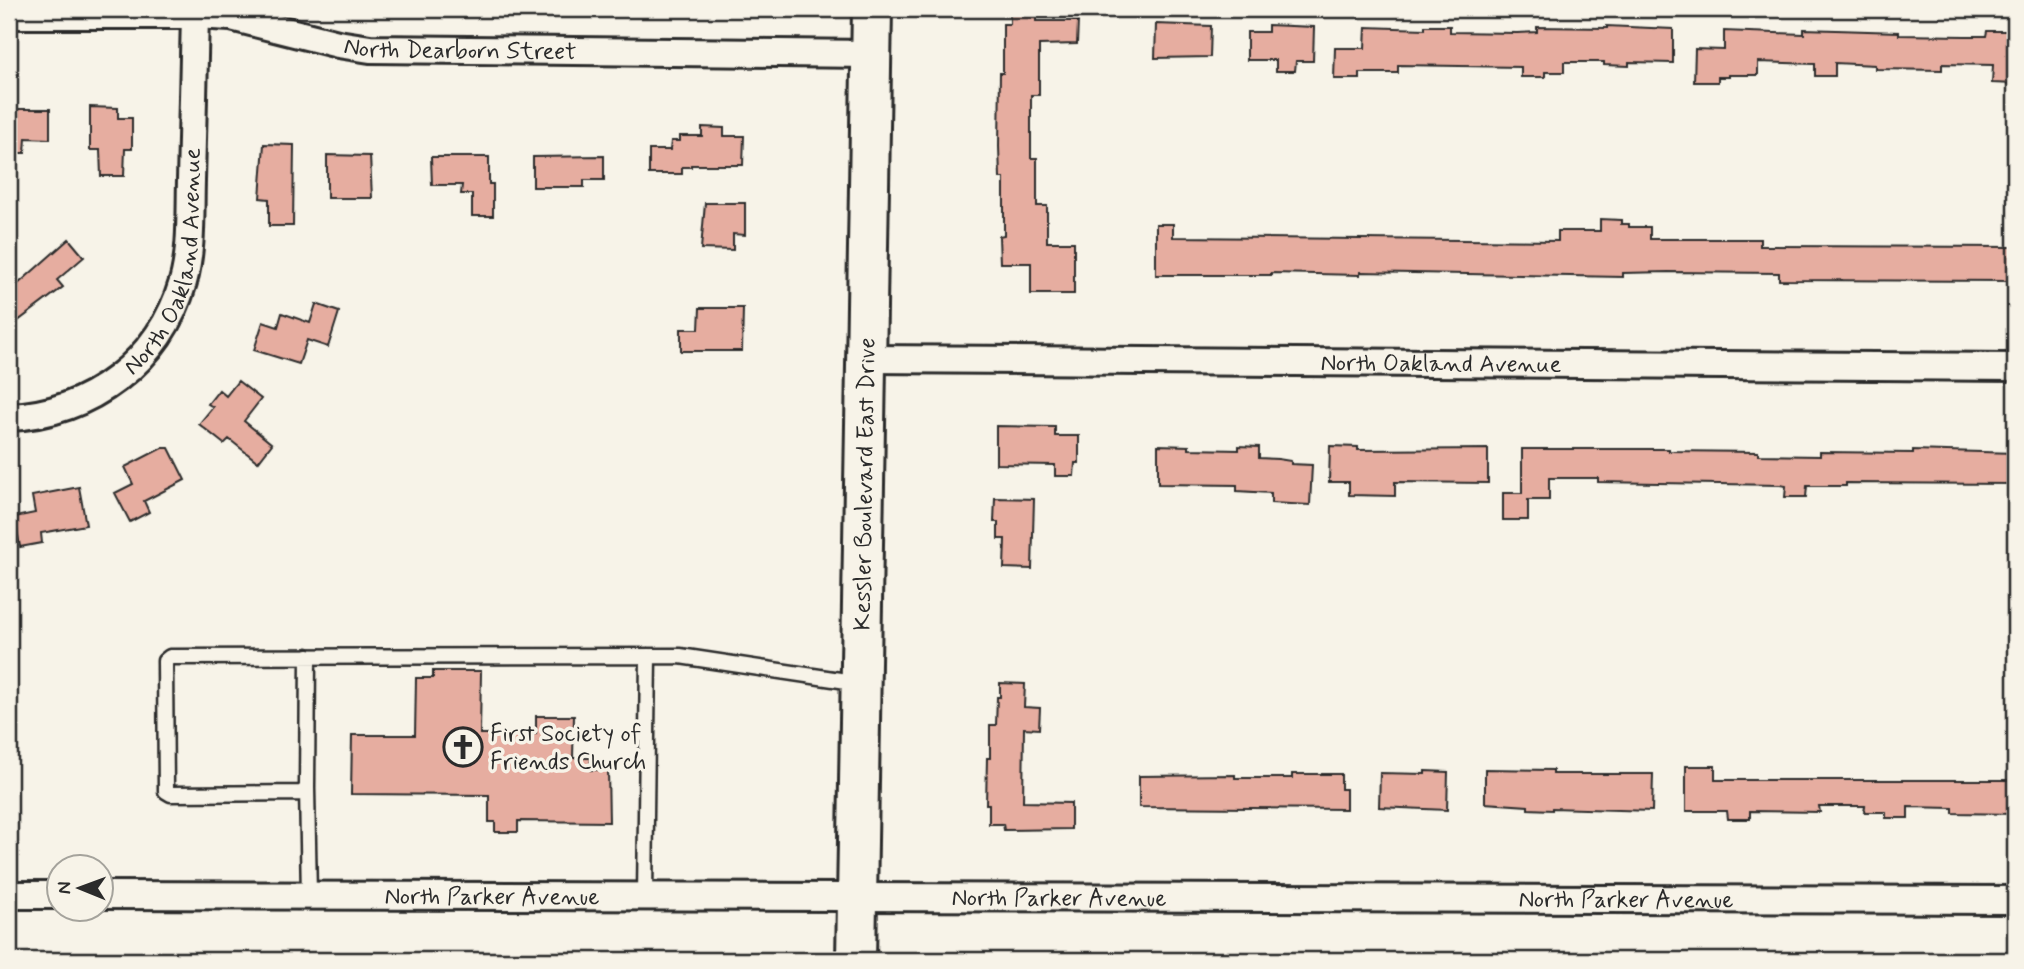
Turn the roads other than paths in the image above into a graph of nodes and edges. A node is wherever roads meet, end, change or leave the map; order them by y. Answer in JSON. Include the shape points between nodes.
{"nodes":[{"id":1,"x":872,"y":9,"type":"edge"},
{"id":2,"x":9,"y":15,"type":"edge"},
{"id":3,"x":195,"y":15,"type":"junction"},
{"id":4,"x":872,"y":54,"type":"junction"},
{"id":5,"x":867,"y":359,"type":"junction"},
{"id":6,"x":2015,"y":367,"type":"edge"},
{"id":7,"x":9,"y":416,"type":"edge"},
{"id":8,"x":307,"y":656,"type":"junction"},
{"id":9,"x":648,"y":656,"type":"junction"},
{"id":10,"x":861,"y":684,"type":"junction"},
{"id":11,"x":307,"y":788,"type":"junction"},
{"id":12,"x":9,"y":895,"type":"edge"},
{"id":13,"x":46,"y":895,"type":"edge"},
{"id":14,"x":116,"y":895,"type":"edge"},
{"id":15,"x":309,"y":896,"type":"junction"},
{"id":16,"x":645,"y":896,"type":"junction"},
{"id":17,"x":857,"y":897,"type":"junction"},
{"id":18,"x":2015,"y":900,"type":"edge"},
{"id":19,"x":856,"y":960,"type":"edge"}],
"edges":[{"from":1,"to":4,"type":"main road","name":"Kessler Boulevard East Drive"},
{"from":2,"to":3,"type":"street","name":"North Dearborn Street"},
{"from":3,"to":4,"type":"street","name":"North Dearborn Street","via":[[246,20],[370,48]]},
{"from":3,"to":7,"type":"street","name":"North Oakland Avenue","via":[[189,240],[183,281],[172,311],[144,354],[104,388],[67,407]]},
{"from":4,"to":5,"type":"main road","name":"Kessler Boulevard East Drive"},
{"from":5,"to":6,"type":"street","name":"North Oakland Avenue"},
{"from":5,"to":10,"type":"main road","name":"Kessler Boulevard East Drive"},
{"from":8,"to":9,"type":"lane"},
{"from":8,"to":11,"type":"lane"},
{"from":8,"to":11,"type":"lane","via":[[170,657],[165,662],[166,791],[302,793]]},
{"from":9,"to":10,"type":"lane","via":[[680,656]]},
{"from":9,"to":16,"type":"lane"},
{"from":10,"to":17,"type":"main road","name":"Kessler Boulevard East Drive"},
{"from":11,"to":15,"type":"lane"},
{"from":12,"to":13,"type":"street"},
{"from":14,"to":15,"type":"street","name":"North Parker Avenue"},
{"from":15,"to":16,"type":"street","name":"North Parker Avenue"},
{"from":16,"to":17,"type":"street","name":"North Parker Avenue"},
{"from":17,"to":18,"type":"street","name":"North Parker Avenue"},
{"from":17,"to":19,"type":"main road","name":"Kessler Boulevard East Drive"}]}
